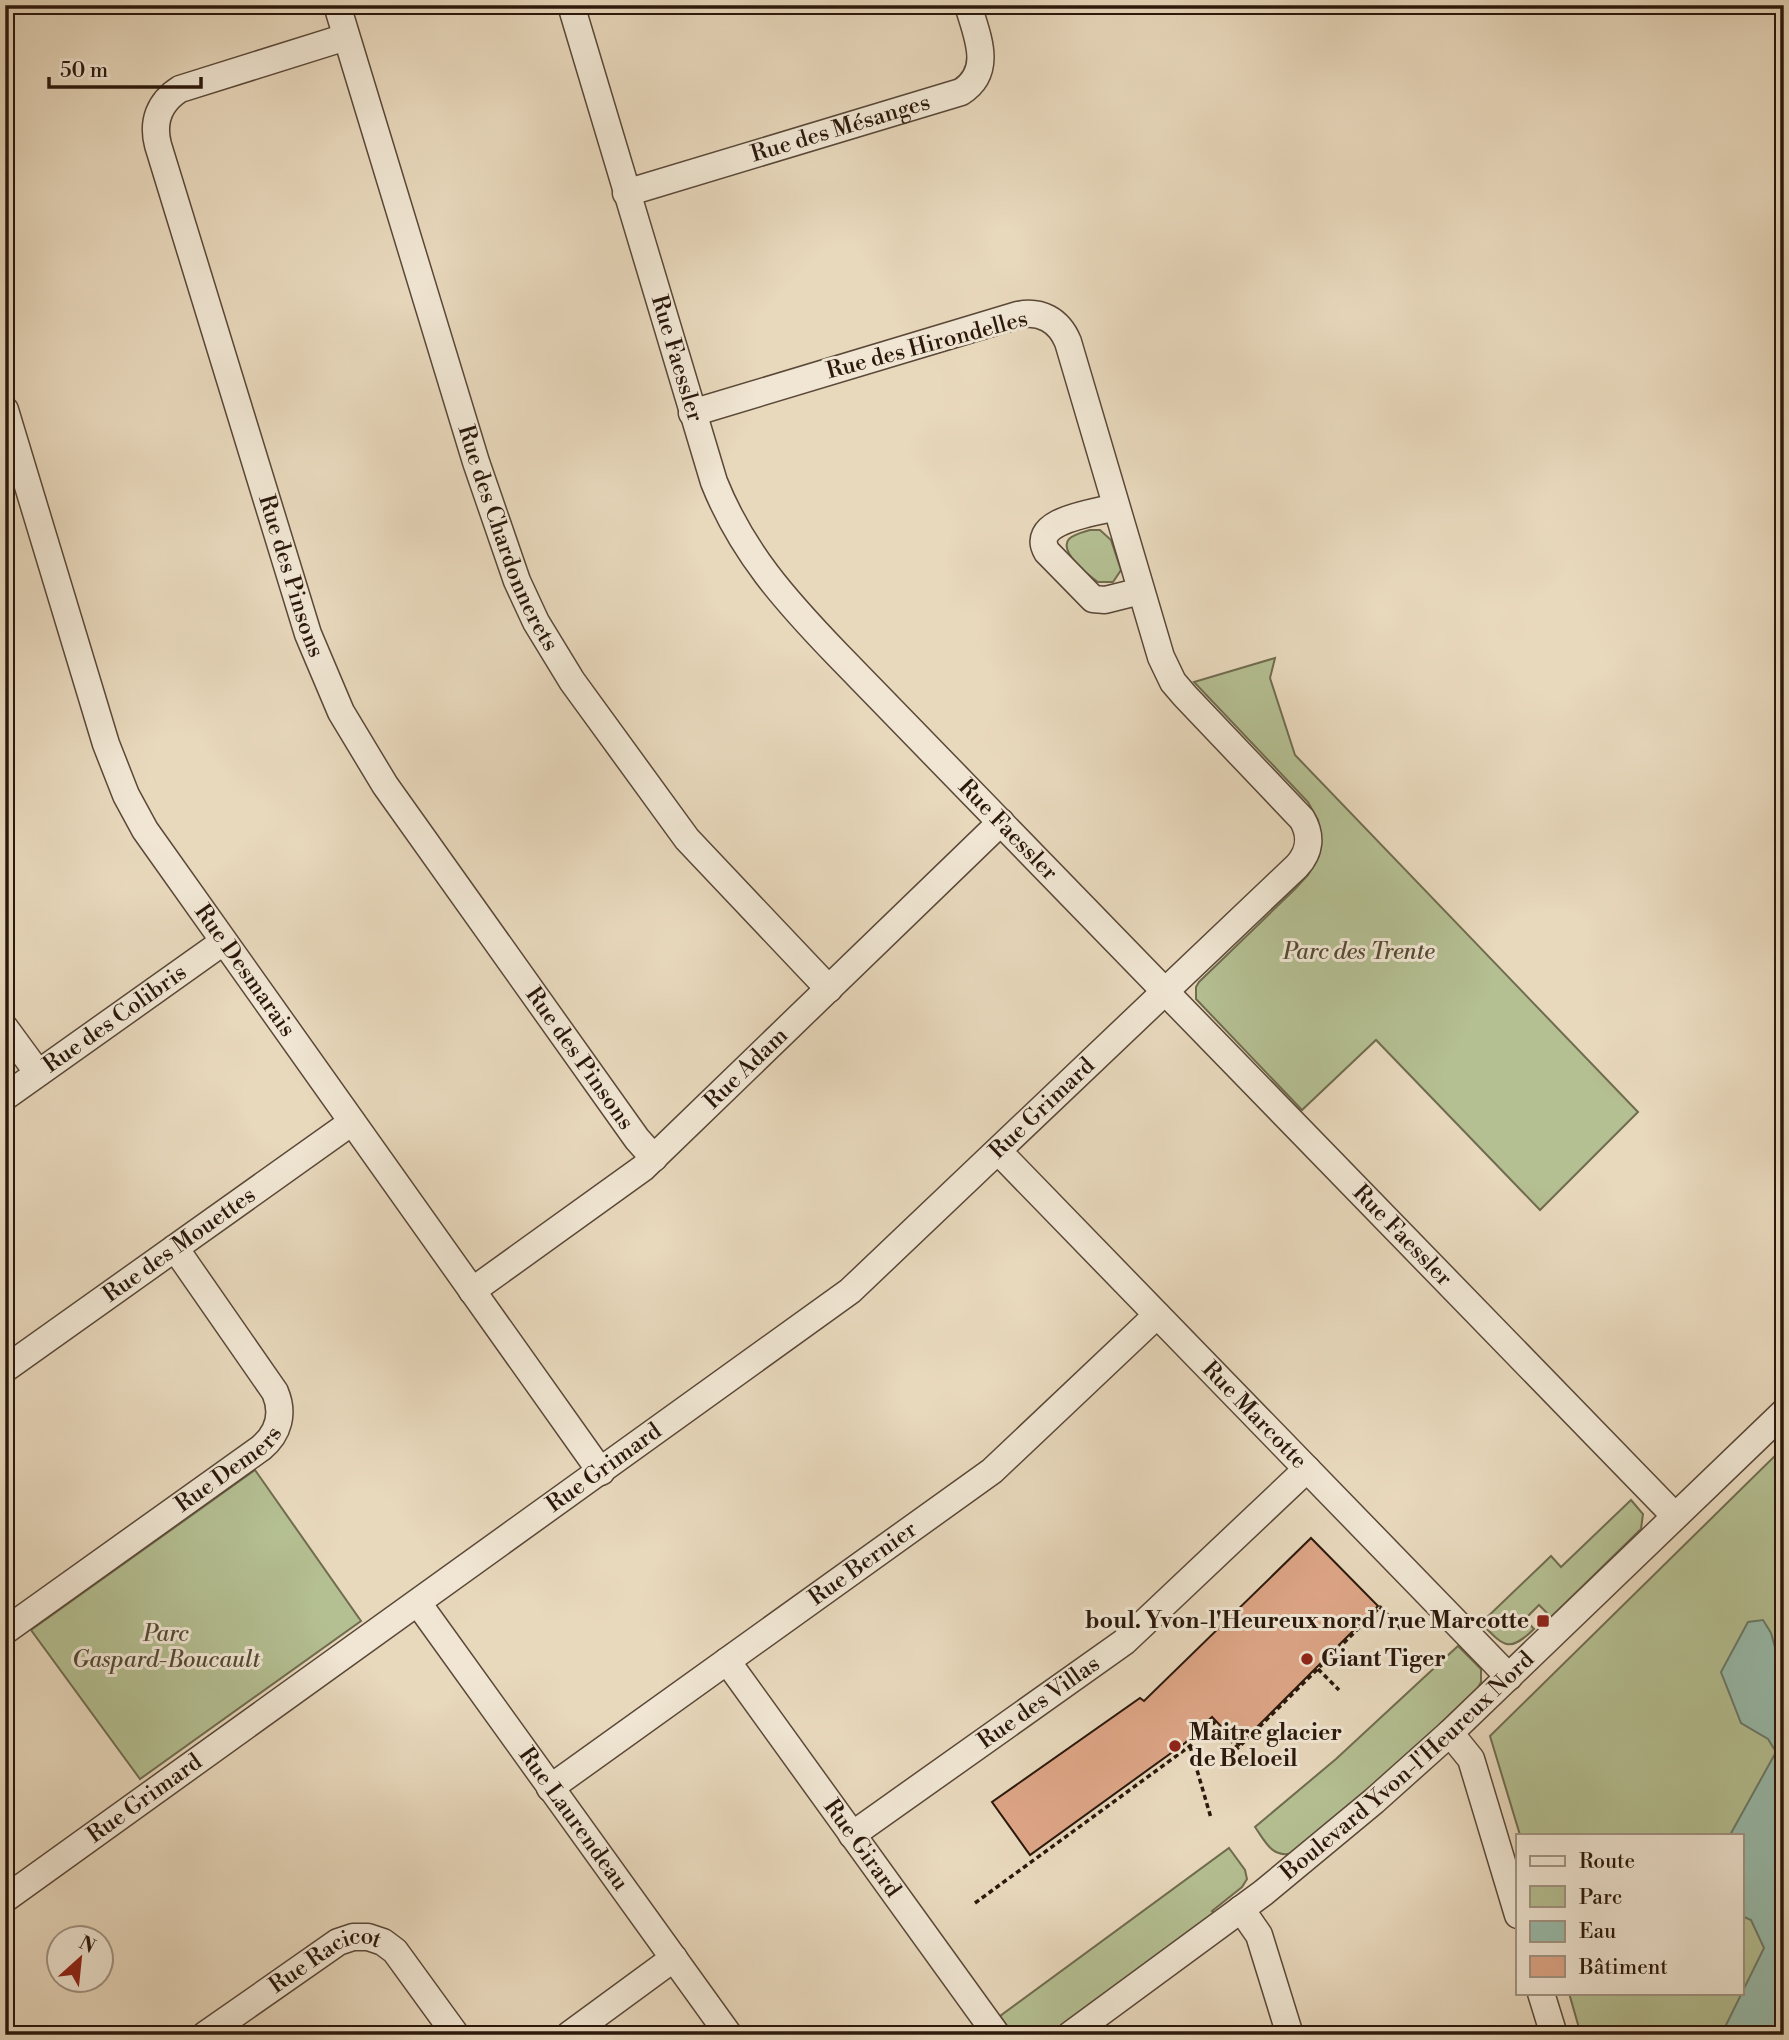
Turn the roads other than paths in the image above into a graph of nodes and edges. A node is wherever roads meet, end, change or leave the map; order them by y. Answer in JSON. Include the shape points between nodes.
{"nodes":[{"id":1,"x":337,"y":5,"type":"edge"},
{"id":2,"x":570,"y":5,"type":"edge"},
{"id":3,"x":968,"y":5,"type":"edge"},
{"id":4,"x":346,"y":37,"type":"junction"},
{"id":5,"x":626,"y":193,"type":"junction"},
{"id":6,"x":5,"y":410,"type":"edge"},
{"id":7,"x":692,"y":413,"type":"junction"},
{"id":8,"x":1116,"y":507,"type":"junction"},
{"id":9,"x":1141,"y":591,"type":"junction"},
{"id":10,"x":1001,"y":822,"type":"junction"},
{"id":11,"x":223,"y":942,"type":"junction"},
{"id":12,"x":829,"y":989,"type":"junction"},
{"id":13,"x":1166,"y":991,"type":"junction"},
{"id":14,"x":5,"y":1028,"type":"edge"},
{"id":15,"x":38,"y":1073,"type":"junction"},
{"id":16,"x":5,"y":1097,"type":"edge"},
{"id":17,"x":352,"y":1122,"type":"junction"},
{"id":18,"x":998,"y":1151,"type":"junction"},
{"id":19,"x":654,"y":1158,"type":"junction"},
{"id":20,"x":175,"y":1248,"type":"junction"},
{"id":21,"x":472,"y":1291,"type":"junction"},
{"id":22,"x":1157,"y":1315,"type":"junction"},
{"id":23,"x":5,"y":1369,"type":"edge"},
{"id":24,"x":1784,"y":1412,"type":"edge"},
{"id":25,"x":1307,"y":1469,"type":"junction"},
{"id":26,"x":601,"y":1472,"type":"junction"},
{"id":27,"x":1675,"y":1516,"type":"junction"},
{"id":28,"x":418,"y":1603,"type":"junction"},
{"id":29,"x":5,"y":1631,"type":"edge"},
{"id":30,"x":727,"y":1661,"type":"junction"},
{"id":31,"x":1509,"y":1677,"type":"junction"},
{"id":32,"x":1450,"y":1733,"type":"junction"},
{"id":33,"x":550,"y":1788,"type":"junction"},
{"id":34,"x":852,"y":1835,"type":"junction"},
{"id":35,"x":5,"y":1899,"type":"edge"},
{"id":36,"x":1516,"y":1908,"type":"edge"},
{"id":37,"x":1241,"y":1909,"type":"junction"},
{"id":38,"x":674,"y":1958,"type":"junction"},
{"id":39,"x":1541,"y":1994,"type":"edge"},
{"id":40,"x":205,"y":2035,"type":"edge"},
{"id":41,"x":456,"y":2035,"type":"edge"},
{"id":42,"x":569,"y":2035,"type":"edge"},
{"id":43,"x":729,"y":2035,"type":"edge"},
{"id":44,"x":997,"y":2035,"type":"edge"},
{"id":45,"x":1070,"y":2035,"type":"edge"},
{"id":46,"x":1290,"y":2035,"type":"edge"},
{"id":47,"x":1554,"y":2035,"type":"edge"}],
"edges":[{"from":1,"to":4,"type":"street","name":"Rue des Chardonnerets"},
{"from":2,"to":5,"type":"street","name":"Rue Faessler"},
{"from":3,"to":5,"type":"street","name":"Rue des Mésanges","via":[[982,61],[975,79],[961,92]]},
{"from":4,"to":12,"type":"street","name":"Rue des Chardonnerets","via":[[476,462],[536,622],[572,681],[687,839]]},
{"from":4,"to":19,"type":"street","name":"Rue des Pinsons","via":[[180,89],[158,115],[158,145],[298,604],[332,693],[385,785]]},
{"from":5,"to":7,"type":"street","name":"Rue Faessler"},
{"from":6,"to":11,"type":"street","name":"Rue Desmarais","via":[[112,762],[145,830]]},
{"from":7,"to":8,"type":"street","name":"Rue des Hirondelles","via":[[1018,315],[1038,314],[1057,324],[1065,335]]},
{"from":7,"to":10,"type":"street","name":"Rue Faessler","via":[[721,500],[768,578]]},
{"from":8,"to":9,"type":"street","name":"Rue des Hirondelles"},
{"from":8,"to":9,"type":"street","via":[[1051,526],[1043,544],[1093,600]]},
{"from":9,"to":13,"type":"street","name":"Rue des Hirondelles","via":[[1173,682],[1294,809],[1306,824],[1308,837],[1305,856],[1297,866]]},
{"from":10,"to":12,"type":"street","name":"Rue Adam"},
{"from":10,"to":13,"type":"street","name":"Rue Faessler"},
{"from":11,"to":15,"type":"street","name":"Rue des Colibris"},
{"from":11,"to":17,"type":"street","name":"Rue Desmarais"},
{"from":12,"to":19,"type":"street","name":"Rue Adam"},
{"from":13,"to":18,"type":"street","name":"Rue Grimard"},
{"from":13,"to":27,"type":"street","name":"Rue Faessler"},
{"from":14,"to":15,"type":"street"},
{"from":15,"to":16,"type":"street","name":"Rue des Colibris"},
{"from":17,"to":20,"type":"street","name":"Rue des Mouettes"},
{"from":17,"to":21,"type":"street","name":"Rue Desmarais"},
{"from":18,"to":22,"type":"street","name":"Rue Marcotte"},
{"from":18,"to":26,"type":"street","name":"Rue Grimard","via":[[850,1291]]},
{"from":19,"to":21,"type":"street","name":"Rue Adam"},
{"from":20,"to":23,"type":"street","name":"Rue des Mouettes"},
{"from":20,"to":29,"type":"street","name":"Rue Demers","via":[[275,1392],[280,1412],[275,1432],[261,1448]]},
{"from":21,"to":26,"type":"street","name":"Rue Desmarais"},
{"from":22,"to":25,"type":"street","name":"Rue Marcotte"},
{"from":22,"to":30,"type":"street","name":"Rue Bernier","via":[[992,1471]]},
{"from":24,"to":27,"type":"street","name":"Boulevard Yvon-l'Heureux Nord"},
{"from":25,"to":31,"type":"street","name":"Rue Marcotte"},
{"from":25,"to":34,"type":"street","name":"Rue des Villas","via":[[1124,1642]]},
{"from":26,"to":28,"type":"street","name":"Rue Grimard"},
{"from":27,"to":31,"type":"street","name":"Boulevard Yvon-l'Heureux Nord"},
{"from":28,"to":33,"type":"street","name":"Rue Laurendeau"},
{"from":28,"to":35,"type":"street","name":"Rue Grimard"},
{"from":30,"to":33,"type":"street","name":"Rue Bernier"},
{"from":30,"to":34,"type":"street","name":"Rue Girard"},
{"from":31,"to":32,"type":"street","name":"Boulevard Yvon-l'Heureux Nord"},
{"from":32,"to":36,"type":"street","via":[[1471,1759]]},
{"from":32,"to":37,"type":"street","name":"Boulevard Yvon-l'Heureux Nord","via":[[1364,1810]]},
{"from":33,"to":38,"type":"street","name":"Rue Laurendeau"},
{"from":34,"to":44,"type":"street","name":"Rue Girard"},
{"from":37,"to":45,"type":"street","name":"Boulevard Yvon-l'Heureux Nord"},
{"from":37,"to":46,"type":"street","via":[[1259,1935]]},
{"from":38,"to":42,"type":"street"},
{"from":38,"to":43,"type":"street","name":"Rue Laurendeau"},
{"from":39,"to":47,"type":"street"},
{"from":40,"to":41,"type":"street","name":"Rue Racicot","via":[[322,1952],[346,1939],[361,1937],[383,1942],[395,1951]]}]}
